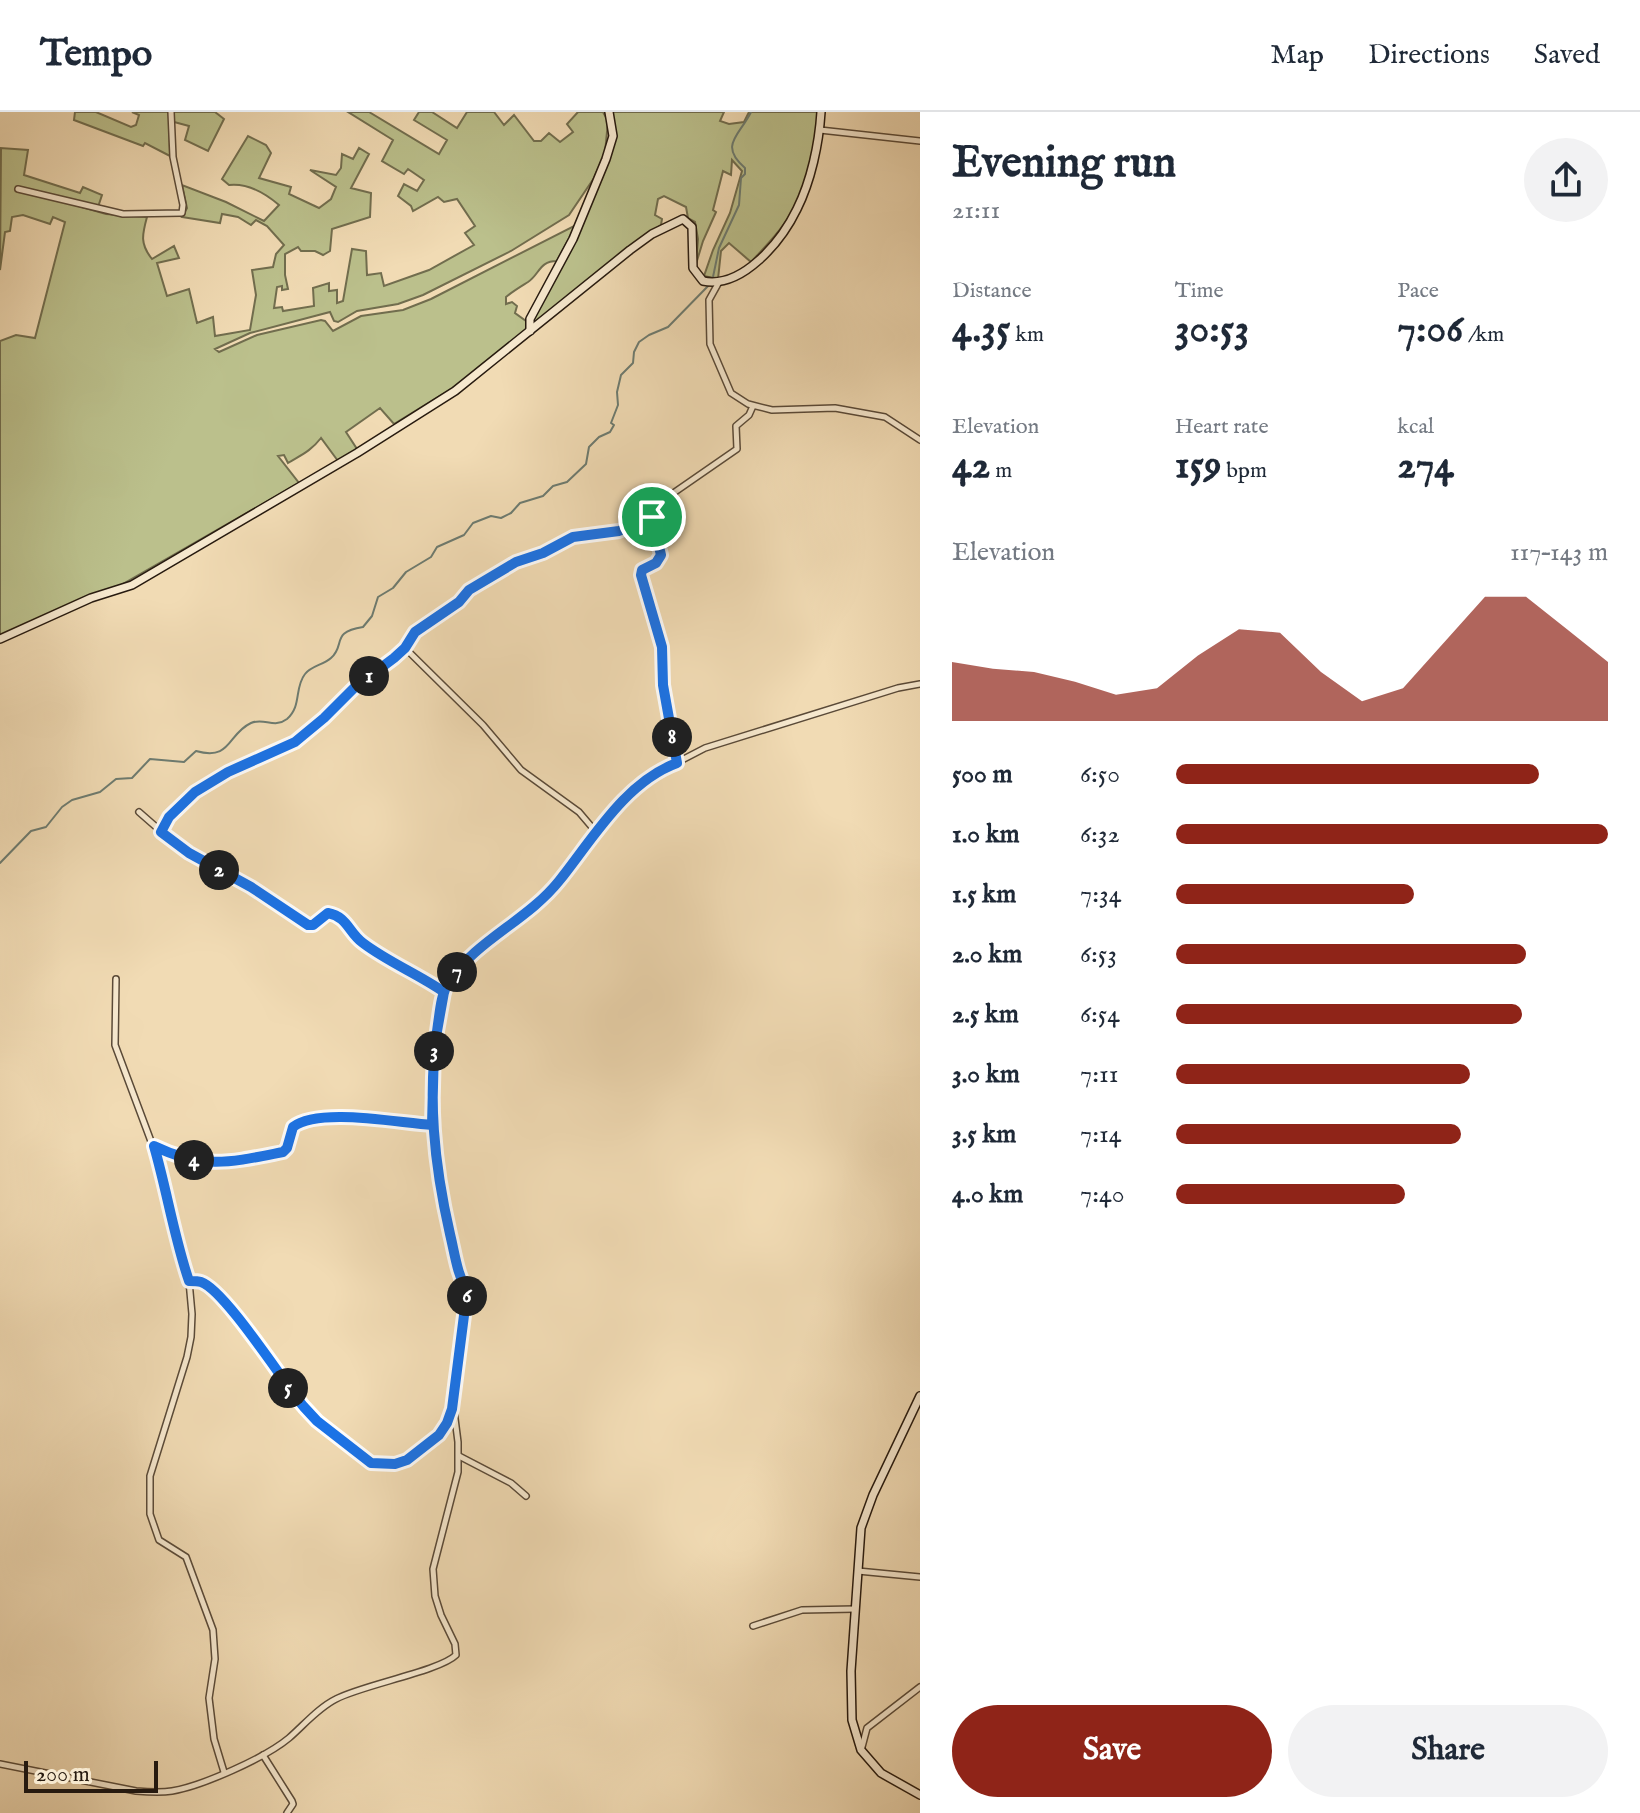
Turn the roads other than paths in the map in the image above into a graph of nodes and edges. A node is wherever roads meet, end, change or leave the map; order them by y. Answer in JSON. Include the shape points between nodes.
{"nodes":[{"id":1,"x":171,"y":112,"type":"edge"},
{"id":2,"x":609,"y":112,"type":"edge"},
{"id":3,"x":821,"y":112,"type":"edge"},
{"id":4,"x":820,"y":130,"type":"junction"},
{"id":5,"x":920,"y":141,"type":"edge"},
{"id":6,"x":18,"y":189,"type":"dead end"},
{"id":7,"x":714,"y":282,"type":"junction"},
{"id":8,"x":530,"y":331,"type":"junction"},
{"id":9,"x":753,"y":406,"type":"junction"},
{"id":10,"x":920,"y":440,"type":"edge"},
{"id":11,"x":652,"y":517,"type":"junction"},
{"id":12,"x":0,"y":639,"type":"edge"},
{"id":13,"x":405,"y":648,"type":"junction"},
{"id":14,"x":920,"y":684,"type":"edge"},
{"id":15,"x":677,"y":763,"type":"junction"},
{"id":16,"x":139,"y":812,"type":"dead end"},
{"id":17,"x":161,"y":832,"type":"junction"},
{"id":18,"x":596,"y":833,"type":"junction"},
{"id":19,"x":116,"y":979,"type":"dead end"},
{"id":20,"x":444,"y":992,"type":"junction"},
{"id":21,"x":432,"y":1125,"type":"junction"},
{"id":22,"x":154,"y":1146,"type":"junction"},
{"id":23,"x":189,"y":1281,"type":"junction"},
{"id":24,"x":920,"y":1396,"type":"edge"},
{"id":25,"x":452,"y":1409,"type":"junction"},
{"id":26,"x":458,"y":1456,"type":"junction"},
{"id":27,"x":526,"y":1496,"type":"dead end"},
{"id":28,"x":857,"y":1571,"type":"junction"},
{"id":29,"x":920,"y":1577,"type":"edge"},
{"id":30,"x":855,"y":1609,"type":"junction"},
{"id":31,"x":753,"y":1626,"type":"dead end"},
{"id":32,"x":920,"y":1687,"type":"edge"},
{"id":33,"x":861,"y":1750,"type":"junction"},
{"id":34,"x":263,"y":1755,"type":"junction"},
{"id":35,"x":0,"y":1764,"type":"edge"},
{"id":36,"x":224,"y":1772,"type":"junction"},
{"id":37,"x":920,"y":1795,"type":"edge"},
{"id":38,"x":287,"y":1813,"type":"edge"}],
"edges":[{"from":1,"to":6,"type":"street","via":[[180,214],[123,214]]},
{"from":2,"to":8,"type":"street","via":[[613,136],[606,159],[573,239],[530,319]]},
{"from":3,"to":4,"type":"street"},
{"from":4,"to":5,"type":"street"},
{"from":4,"to":7,"type":"street","via":[[792,218],[748,270]]},
{"from":7,"to":8,"type":"street","via":[[703,281],[693,268],[692,227],[678,220],[630,250]]},
{"from":7,"to":9,"type":"street","via":[[710,344],[729,390]]},
{"from":8,"to":12,"type":"street","via":[[455,391],[132,585]]},
{"from":9,"to":10,"type":"street","via":[[783,411],[835,408],[885,417]]},
{"from":9,"to":11,"type":"street","via":[[736,426],[737,449],[672,494]]},
{"from":11,"to":13,"type":"street","via":[[619,531],[573,537],[516,562],[422,626]]},
{"from":11,"to":15,"type":"street","via":[[661,555],[641,575],[662,647]]},
{"from":13,"to":17,"type":"street","via":[[295,742],[195,792]]},
{"from":13,"to":18,"type":"street","via":[[521,770],[579,812]]},
{"from":14,"to":15,"type":"street","via":[[718,744]]},
{"from":15,"to":18,"type":"street","via":[[653,775]]},
{"from":16,"to":17,"type":"street"},
{"from":17,"to":20,"type":"street","via":[[308,925],[328,913],[341,917],[373,950]]},
{"from":18,"to":20,"type":"street","via":[[536,906],[463,963]]},
{"from":19,"to":22,"type":"street","via":[[115,1045]]},
{"from":20,"to":21,"type":"street","via":[[434,1048]]},
{"from":21,"to":22,"type":"street","via":[[315,1117],[293,1127],[283,1152],[235,1162],[193,1159]]},
{"from":21,"to":25,"type":"street","via":[[458,1276],[467,1292]]},
{"from":22,"to":23,"type":"street"},
{"from":23,"to":25,"type":"street","via":[[216,1293],[304,1407],[371,1463],[407,1460],[439,1435]]},
{"from":23,"to":36,"type":"street","via":[[191,1337],[150,1476],[149,1508],[159,1540],[186,1557],[213,1630],[209,1698]]},
{"from":24,"to":28,"type":"street","via":[[866,1512]]},
{"from":25,"to":26,"type":"street"},
{"from":26,"to":27,"type":"street"},
{"from":26,"to":34,"type":"street","via":[[433,1569],[435,1596],[456,1655],[447,1663],[336,1699]]},
{"from":28,"to":29,"type":"street"},
{"from":28,"to":30,"type":"street"},
{"from":30,"to":31,"type":"street","via":[[802,1610]]},
{"from":30,"to":33,"type":"street","via":[[852,1720]]},
{"from":32,"to":33,"type":"street","via":[[867,1728]]},
{"from":33,"to":37,"type":"street","via":[[891,1781]]},
{"from":34,"to":36,"type":"street"},
{"from":34,"to":38,"type":"street","via":[[293,1802]]},
{"from":35,"to":36,"type":"street","via":[[158,1792]]}]}
